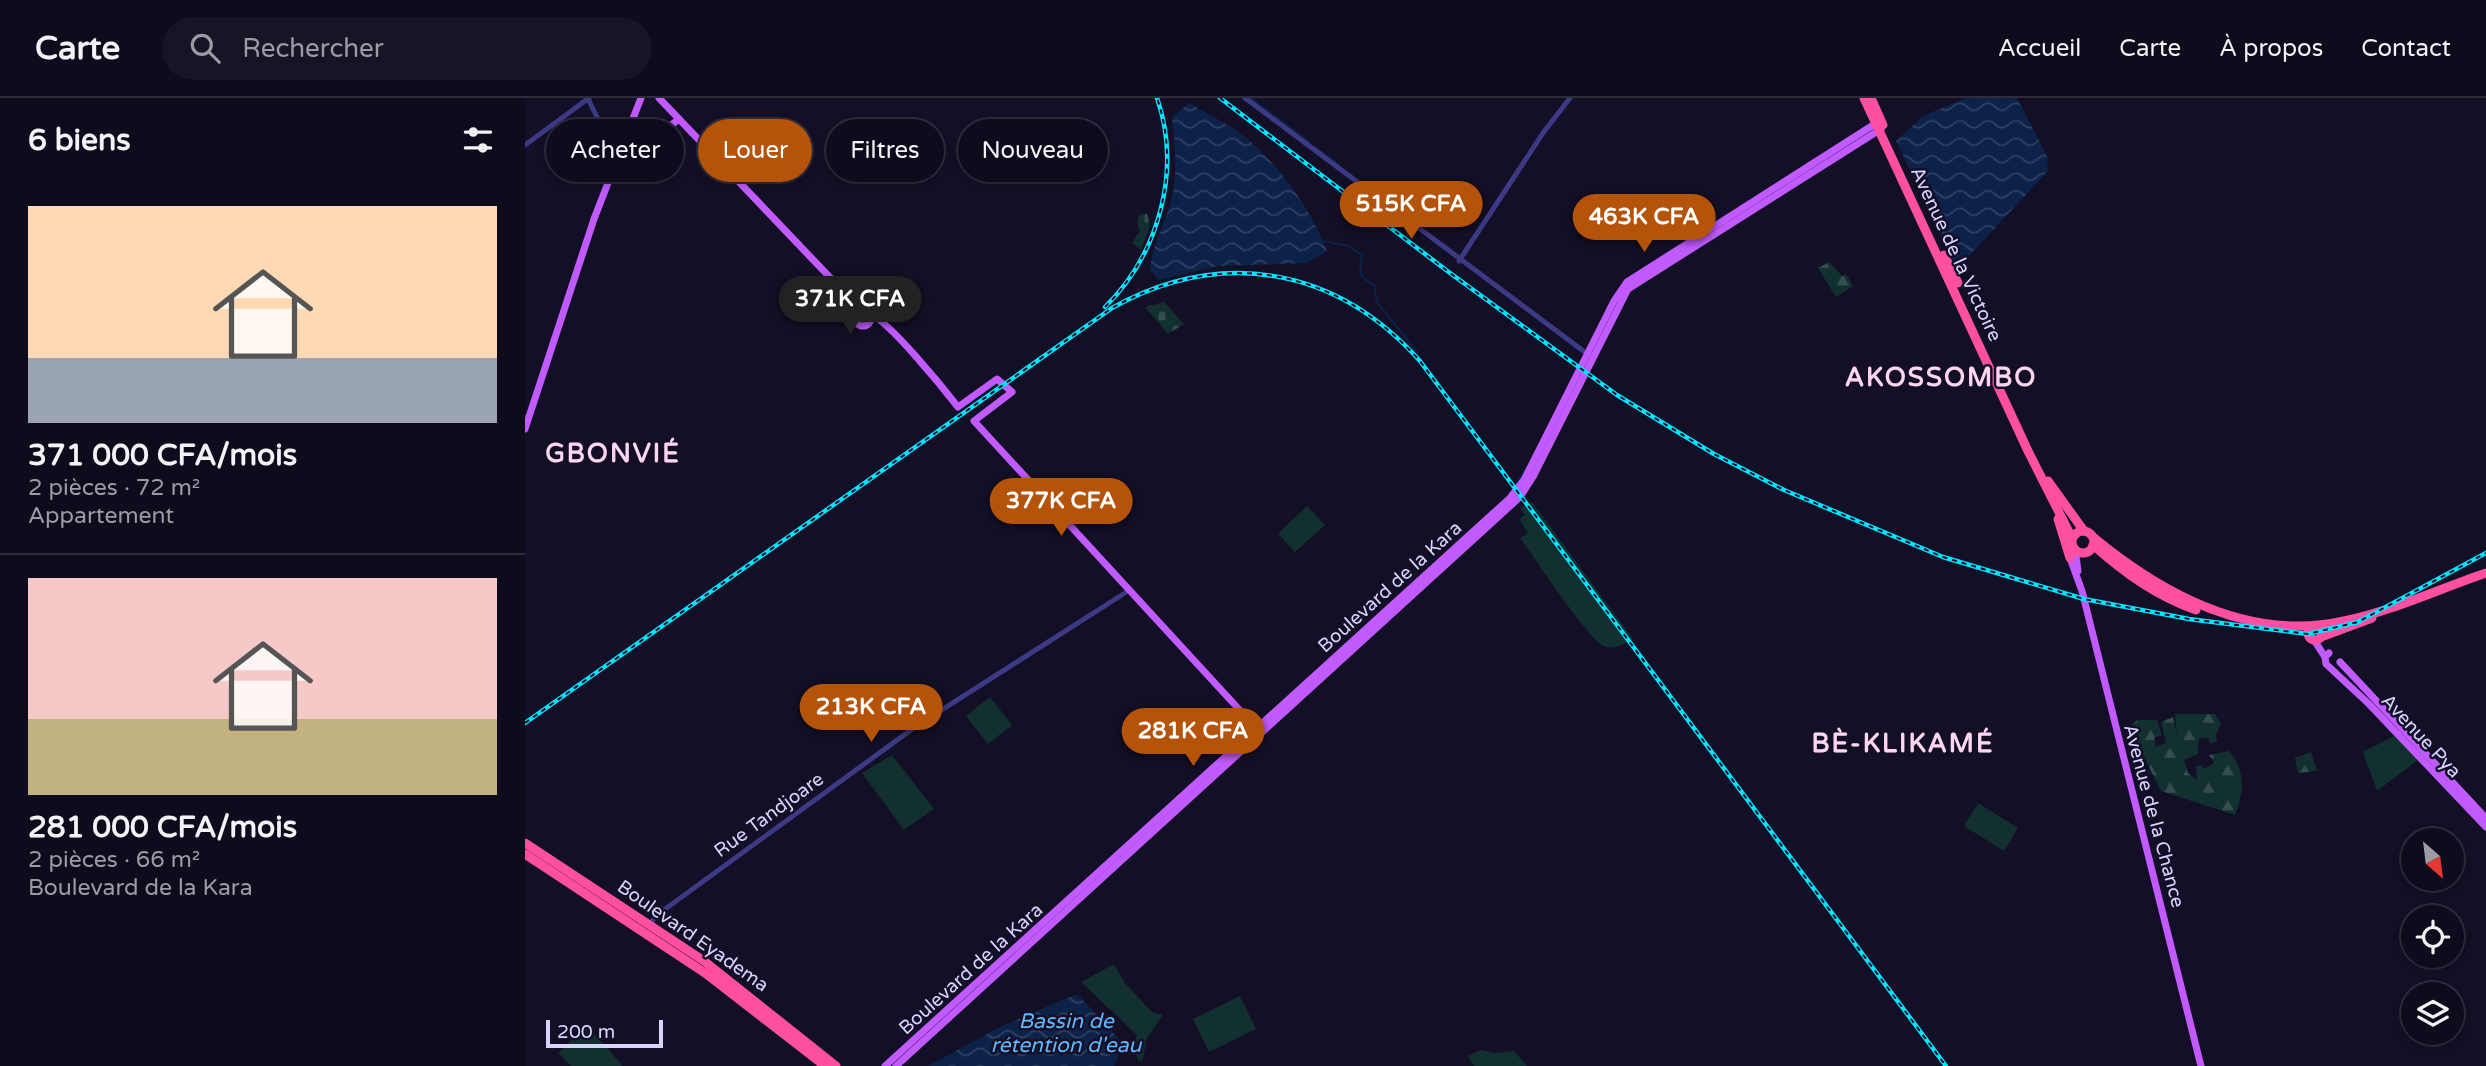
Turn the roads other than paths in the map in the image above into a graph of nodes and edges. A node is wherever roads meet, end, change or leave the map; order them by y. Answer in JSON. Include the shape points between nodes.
{"nodes":[{"id":1,"x":589,"y":98,"type":"edge"},
{"id":2,"x":641,"y":98,"type":"edge"},
{"id":3,"x":659,"y":98,"type":"edge"},
{"id":4,"x":1245,"y":98,"type":"edge"},
{"id":5,"x":1570,"y":98,"type":"edge"},
{"id":6,"x":1864,"y":98,"type":"edge"},
{"id":7,"x":1871,"y":98,"type":"edge"},
{"id":8,"x":598,"y":119,"type":"edge"},
{"id":9,"x":632,"y":119,"type":"edge"},
{"id":10,"x":679,"y":119,"type":"edge"},
{"id":11,"x":684,"y":124,"type":"edge"},
{"id":12,"x":1880,"y":125,"type":"junction"},
{"id":13,"x":525,"y":145,"type":"edge"},
{"id":14,"x":607,"y":182,"type":"edge"},
{"id":15,"x":1459,"y":261,"type":"junction"},
{"id":16,"x":858,"y":312,"type":"junction"},
{"id":17,"x":871,"y":315,"type":"junction"},
{"id":18,"x":884,"y":323,"type":"junction"},
{"id":19,"x":869,"y":324,"type":"junction"},
{"id":20,"x":1590,"y":356,"type":"junction"},
{"id":21,"x":525,"y":429,"type":"edge"},
{"id":22,"x":2053,"y":501,"type":"junction"},
{"id":23,"x":2084,"y":531,"type":"junction"},
{"id":24,"x":2093,"y":541,"type":"junction"},
{"id":25,"x":2073,"y":548,"type":"junction"},
{"id":26,"x":2486,"y":573,"type":"edge"},
{"id":27,"x":2486,"y":579,"type":"edge"},
{"id":28,"x":1128,"y":591,"type":"junction"},
{"id":29,"x":2316,"y":635,"type":"junction"},
{"id":30,"x":2327,"y":655,"type":"junction"},
{"id":31,"x":2340,"y":662,"type":"junction"},
{"id":32,"x":2332,"y":668,"type":"junction"},
{"id":33,"x":1259,"y":731,"type":"junction"},
{"id":34,"x":2486,"y":818,"type":"edge"},
{"id":35,"x":2486,"y":827,"type":"edge"},
{"id":36,"x":525,"y":843,"type":"edge"},
{"id":37,"x":530,"y":856,"type":"edge"},
{"id":38,"x":646,"y":928,"type":"junction"},
{"id":39,"x":825,"y":1066,"type":"edge"},
{"id":40,"x":836,"y":1066,"type":"edge"},
{"id":41,"x":885,"y":1066,"type":"edge"},
{"id":42,"x":896,"y":1066,"type":"edge"},
{"id":43,"x":2201,"y":1066,"type":"edge"}],
"edges":[{"from":1,"to":8,"type":"street"},
{"from":1,"to":13,"type":"street"},
{"from":2,"to":9,"type":"main road"},
{"from":3,"to":10,"type":"main road"},
{"from":4,"to":15,"type":"street"},
{"from":5,"to":15,"type":"street"},
{"from":6,"to":12,"type":"highway","name":"Avenue de la Victoire"},
{"from":7,"to":12,"type":"highway","name":"Avenue de la Victoire"},
{"from":11,"to":16,"type":"main road","via":[[790,233]]},
{"from":12,"to":20,"type":"main road","name":"Boulevard de la Kara","via":[[1627,282]]},
{"from":12,"to":22,"type":"highway","name":"Avenue de la Victoire"},
{"from":12,"to":23,"type":"highway","name":"Avenue de la Victoire","via":[[2048,480]]},
{"from":14,"to":21,"type":"main road"},
{"from":15,"to":20,"type":"street"},
{"from":16,"to":17,"type":"main road"},
{"from":16,"to":19,"type":"main road","via":[[859,326]]},
{"from":17,"to":18,"type":"main road"},
{"from":17,"to":19,"type":"main road"},
{"from":18,"to":19,"type":"main road"},
{"from":18,"to":28,"type":"main road","via":[[958,407],[997,379],[1012,392],[974,421]]},
{"from":20,"to":33,"type":"main road","name":"Boulevard de la Kara","via":[[1523,489]]},
{"from":22,"to":25,"type":"highway"},
{"from":22,"to":25,"type":"highway","name":"Avenue de la Victoire"},
{"from":23,"to":24,"type":"highway"},
{"from":23,"to":25,"type":"highway","via":[[2077,532]]},
{"from":24,"to":25,"type":"highway","via":[[2085,552]]},
{"from":24,"to":29,"type":"highway","via":[[2138,582],[2175,603],[2233,620]]},
{"from":25,"to":43,"type":"main road","name":"Avenue de la Chance","via":[[2076,575]]},
{"from":26,"to":29,"type":"highway"},
{"from":27,"to":29,"type":"highway"},
{"from":28,"to":33,"type":"main road"},
{"from":28,"to":38,"type":"street","name":"Rue Tandjoare","via":[[915,727]]},
{"from":29,"to":30,"type":"main road","name":"Avenue Pya"},
{"from":30,"to":31,"type":"main road","name":"Avenue Pya","via":[[2338,655]]},
{"from":30,"to":32,"type":"main road","name":"Avenue Pya","via":[[2326,664]]},
{"from":31,"to":32,"type":"main road"},
{"from":31,"to":34,"type":"main road","name":"Avenue Pya"},
{"from":32,"to":35,"type":"main road","name":"Avenue Pya"},
{"from":33,"to":41,"type":"main road","name":"Boulevard de la Kara"},
{"from":33,"to":42,"type":"main road","name":"Boulevard de la Kara"},
{"from":36,"to":37,"type":"highway","name":"Boulevard Eyadema"},
{"from":37,"to":38,"type":"highway","name":"Boulevard Eyadema"},
{"from":38,"to":39,"type":"highway"},
{"from":38,"to":40,"type":"highway","name":"Boulevard Eyadema","via":[[744,992]]}]}
